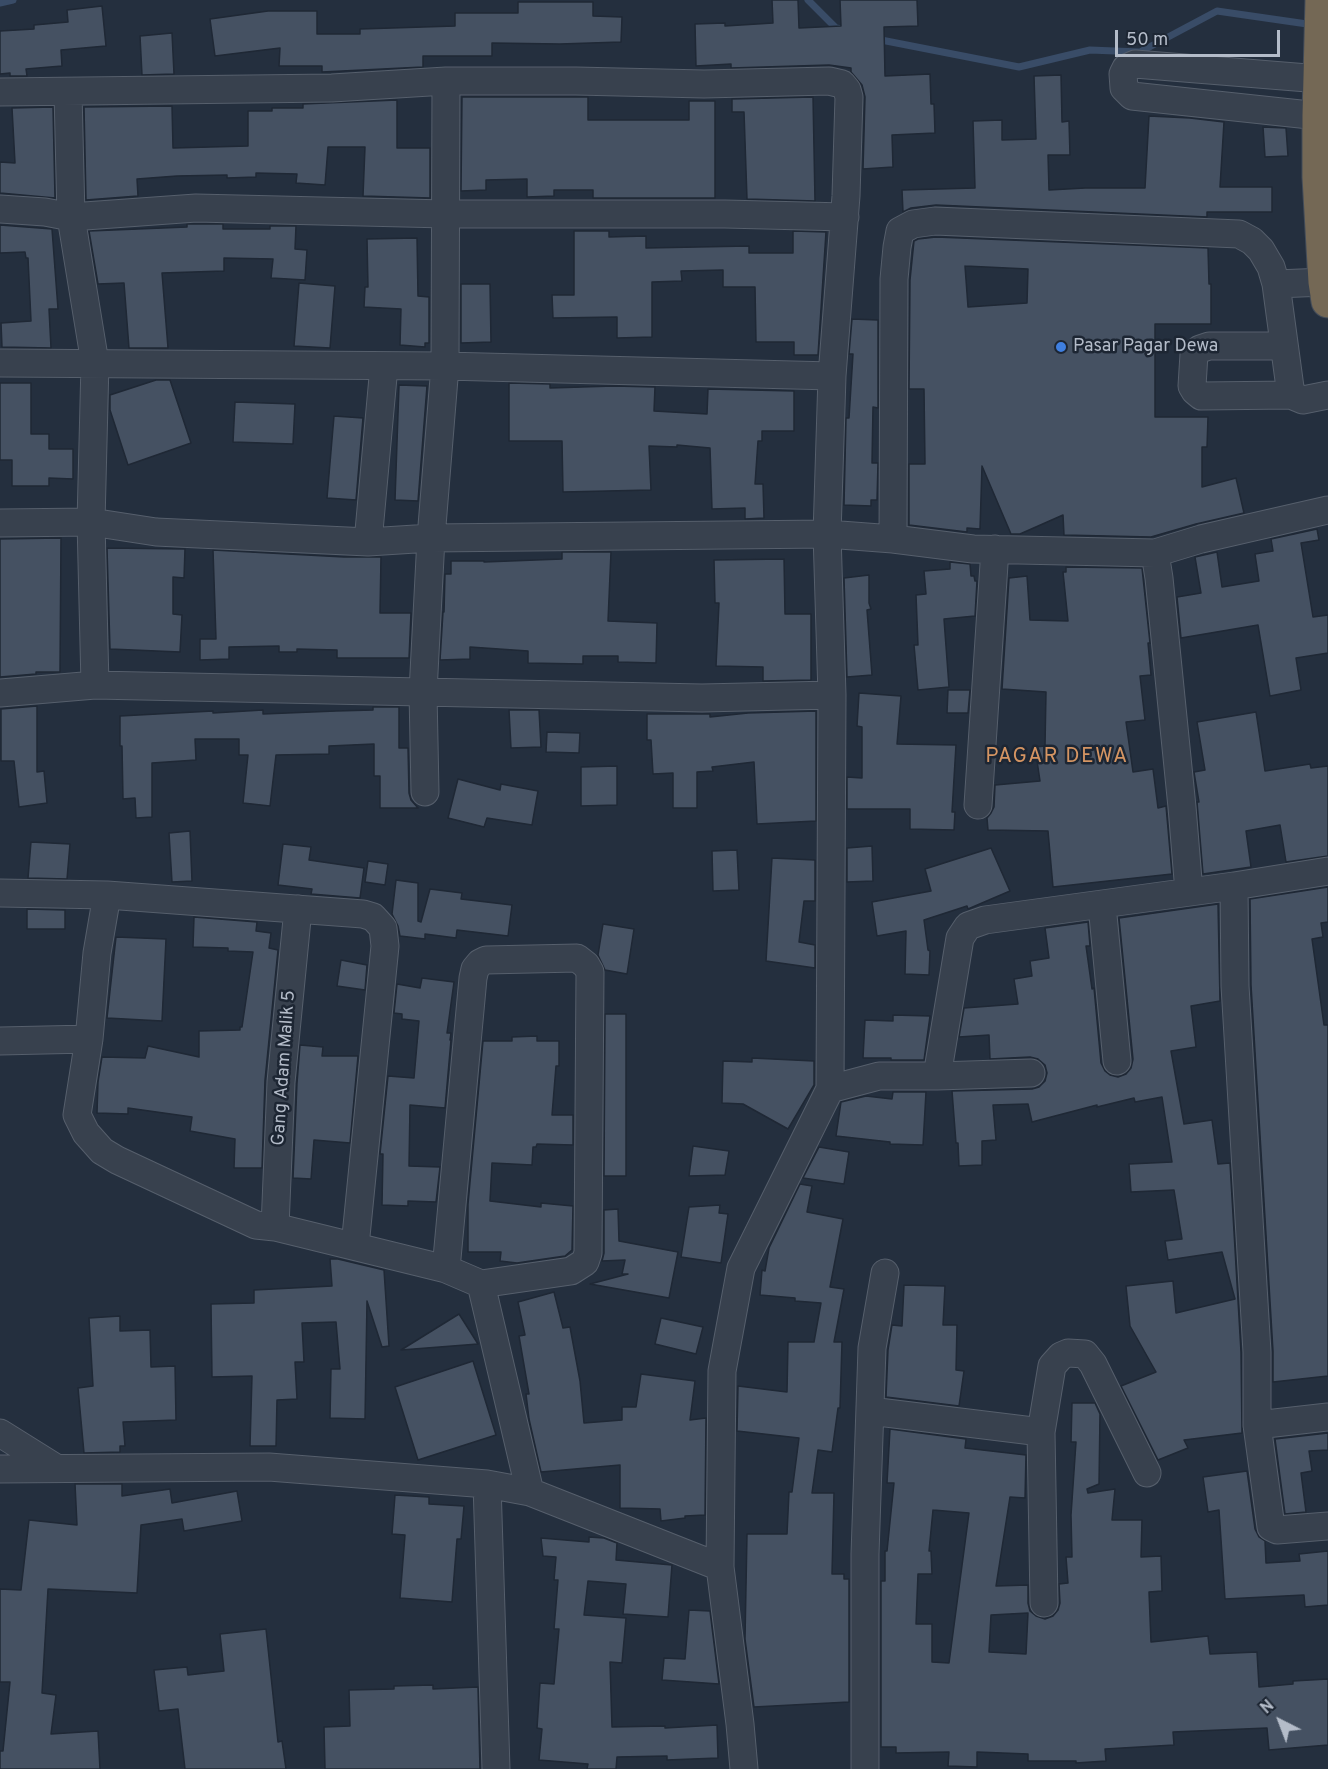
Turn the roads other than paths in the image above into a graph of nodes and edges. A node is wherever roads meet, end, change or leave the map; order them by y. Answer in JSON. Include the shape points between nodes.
{"nodes":[{"id":1,"x":1322,"y":0,"type":"edge"},
{"id":2,"x":1320,"y":70,"type":"junction"},
{"id":3,"x":446,"y":81,"type":"junction"},
{"id":4,"x":0,"y":92,"type":"edge"},
{"id":5,"x":68,"y":92,"type":"junction"},
{"id":6,"x":1318,"y":116,"type":"junction"},
{"id":7,"x":0,"y":209,"type":"edge"},
{"id":8,"x":446,"y":214,"type":"junction"},
{"id":9,"x":71,"y":217,"type":"junction"},
{"id":10,"x":845,"y":217,"type":"junction"},
{"id":11,"x":1276,"y":284,"type":"junction"},
{"id":12,"x":1326,"y":292,"type":"edge"},
{"id":13,"x":1284,"y":346,"type":"junction"},
{"id":14,"x":0,"y":363,"type":"edge"},
{"id":15,"x":95,"y":363,"type":"junction"},
{"id":16,"x":384,"y":366,"type":"junction"},
{"id":17,"x":445,"y":366,"type":"junction"},
{"id":18,"x":832,"y":376,"type":"junction"},
{"id":19,"x":1291,"y":395,"type":"junction"},
{"id":20,"x":1328,"y":395,"type":"edge"},
{"id":21,"x":1328,"y":510,"type":"edge"},
{"id":22,"x":91,"y":522,"type":"junction"},
{"id":23,"x":0,"y":523,"type":"edge"},
{"id":24,"x":827,"y":534,"type":"junction"},
{"id":25,"x":431,"y":537,"type":"junction"},
{"id":26,"x":893,"y":539,"type":"junction"},
{"id":27,"x":368,"y":542,"type":"junction"},
{"id":28,"x":994,"y":549,"type":"junction"},
{"id":29,"x":1155,"y":553,"type":"junction"},
{"id":30,"x":95,"y":685,"type":"junction"},
{"id":31,"x":423,"y":692,"type":"junction"},
{"id":32,"x":0,"y":693,"type":"edge"},
{"id":33,"x":832,"y":695,"type":"junction"},
{"id":34,"x":425,"y":792,"type":"dead end"},
{"id":35,"x":978,"y":805,"type":"dead end"},
{"id":36,"x":1328,"y":871,"type":"edge"},
{"id":37,"x":1234,"y":886,"type":"junction"},
{"id":38,"x":1189,"y":892,"type":"junction"},
{"id":39,"x":0,"y":893,"type":"edge"},
{"id":40,"x":107,"y":895,"type":"junction"},
{"id":41,"x":1102,"y":905,"type":"junction"},
{"id":42,"x":298,"y":909,"type":"junction"},
{"id":43,"x":89,"y":1039,"type":"junction"},
{"id":44,"x":0,"y":1041,"type":"edge"},
{"id":45,"x":1117,"y":1061,"type":"dead end"},
{"id":46,"x":1031,"y":1073,"type":"dead end"},
{"id":47,"x":937,"y":1076,"type":"junction"},
{"id":48,"x":830,"y":1089,"type":"junction"},
{"id":49,"x":275,"y":1227,"type":"junction"},
{"id":50,"x":356,"y":1246,"type":"junction"},
{"id":51,"x":446,"y":1269,"type":"junction"},
{"id":52,"x":885,"y":1273,"type":"dead end"},
{"id":53,"x":481,"y":1284,"type":"junction"},
{"id":54,"x":870,"y":1411,"type":"junction"},
{"id":55,"x":1328,"y":1418,"type":"edge"},
{"id":56,"x":1257,"y":1425,"type":"junction"},
{"id":57,"x":1041,"y":1432,"type":"junction"},
{"id":58,"x":0,"y":1433,"type":"edge"},
{"id":59,"x":56,"y":1468,"type":"junction"},
{"id":60,"x":0,"y":1469,"type":"edge"},
{"id":61,"x":1147,"y":1473,"type":"dead end"},
{"id":62,"x":487,"y":1484,"type":"junction"},
{"id":63,"x":530,"y":1492,"type":"junction"},
{"id":64,"x":1328,"y":1526,"type":"edge"},
{"id":65,"x":720,"y":1567,"type":"junction"},
{"id":66,"x":1044,"y":1602,"type":"dead end"},
{"id":67,"x":496,"y":1769,"type":"edge"},
{"id":68,"x":744,"y":1769,"type":"edge"},
{"id":69,"x":866,"y":1769,"type":"edge"}],
"edges":[{"from":1,"to":2,"type":"highway"},
{"from":2,"to":6,"type":"highway"},
{"from":2,"to":6,"type":"street","via":[[1135,64],[1123,74],[1124,88],[1132,96]]},
{"from":3,"to":5,"type":"street","via":[[332,88]]},
{"from":3,"to":8,"type":"street"},
{"from":3,"to":10,"type":"street","via":[[842,84],[849,97]]},
{"from":4,"to":5,"type":"street"},
{"from":5,"to":9,"type":"street"},
{"from":6,"to":12,"type":"highway"},
{"from":7,"to":9,"type":"street"},
{"from":8,"to":9,"type":"street","via":[[196,208]]},
{"from":8,"to":10,"type":"street"},
{"from":8,"to":17,"type":"street"},
{"from":9,"to":15,"type":"street"},
{"from":10,"to":18,"type":"street"},
{"from":11,"to":12,"type":"street"},
{"from":11,"to":13,"type":"street"},
{"from":11,"to":26,"type":"street","via":[[1261,250],[1239,234],[935,221],[913,224],[900,231],[894,279]]},
{"from":13,"to":19,"type":"street"},
{"from":13,"to":19,"type":"street","via":[[1200,349],[1194,354],[1192,386],[1201,396]]},
{"from":14,"to":15,"type":"street"},
{"from":15,"to":16,"type":"street"},
{"from":15,"to":22,"type":"street"},
{"from":16,"to":17,"type":"street"},
{"from":16,"to":27,"type":"street"},
{"from":17,"to":18,"type":"street"},
{"from":17,"to":25,"type":"street"},
{"from":18,"to":24,"type":"street"},
{"from":19,"to":20,"type":"street","via":[[1303,400]]},
{"from":21,"to":29,"type":"street","via":[[1202,538]]},
{"from":22,"to":23,"type":"street"},
{"from":22,"to":27,"type":"street","via":[[156,532]]},
{"from":22,"to":30,"type":"street"},
{"from":24,"to":25,"type":"street"},
{"from":24,"to":26,"type":"street"},
{"from":24,"to":33,"type":"street"},
{"from":25,"to":27,"type":"street"},
{"from":25,"to":31,"type":"street"},
{"from":26,"to":28,"type":"street"},
{"from":28,"to":29,"type":"street"},
{"from":28,"to":35,"type":"street"},
{"from":29,"to":38,"type":"street"},
{"from":30,"to":31,"type":"street"},
{"from":30,"to":32,"type":"street"},
{"from":31,"to":33,"type":"street","via":[[702,698]]},
{"from":31,"to":34,"type":"street"},
{"from":33,"to":48,"type":"street"},
{"from":36,"to":37,"type":"street"},
{"from":37,"to":38,"type":"street"},
{"from":37,"to":56,"type":"street","via":[[1235,986],[1257,1352]]},
{"from":38,"to":41,"type":"street"},
{"from":39,"to":40,"type":"street"},
{"from":40,"to":42,"type":"street"},
{"from":40,"to":43,"type":"street"},
{"from":41,"to":45,"type":"street"},
{"from":41,"to":47,"type":"street","via":[[985,920],[968,926],[960,938]]},
{"from":42,"to":49,"type":"street","name":"Gang Adam Malik 5","via":[[281,1082]]},
{"from":42,"to":50,"type":"street","via":[[363,914],[373,917],[383,928],[385,946]]},
{"from":43,"to":44,"type":"street"},
{"from":43,"to":49,"type":"street","via":[[77,1115],[86,1134],[102,1151],[256,1225]]},
{"from":46,"to":47,"type":"street"},
{"from":47,"to":48,"type":"street","via":[[879,1076]]},
{"from":48,"to":65,"type":"street","via":[[741,1268],[722,1371]]},
{"from":49,"to":50,"type":"street"},
{"from":50,"to":51,"type":"street"},
{"from":51,"to":53,"type":"street"},
{"from":51,"to":53,"type":"street","via":[[475,969],[486,960],[577,958],[590,972],[588,1253],[585,1262],[571,1271]]},
{"from":52,"to":54,"type":"street","via":[[872,1348]]},
{"from":53,"to":63,"type":"street"},
{"from":54,"to":57,"type":"street"},
{"from":54,"to":69,"type":"street","via":[[865,1554]]},
{"from":55,"to":56,"type":"street"},
{"from":56,"to":64,"type":"street","via":[[1271,1527],[1277,1530]]},
{"from":57,"to":61,"type":"street","via":[[1052,1366],[1068,1353],[1085,1354]]},
{"from":57,"to":66,"type":"street"},
{"from":58,"to":59,"type":"street"},
{"from":59,"to":60,"type":"street"},
{"from":59,"to":62,"type":"street","via":[[269,1467]]},
{"from":62,"to":63,"type":"street"},
{"from":62,"to":67,"type":"street"},
{"from":63,"to":65,"type":"street"},
{"from":65,"to":68,"type":"street"}]}
